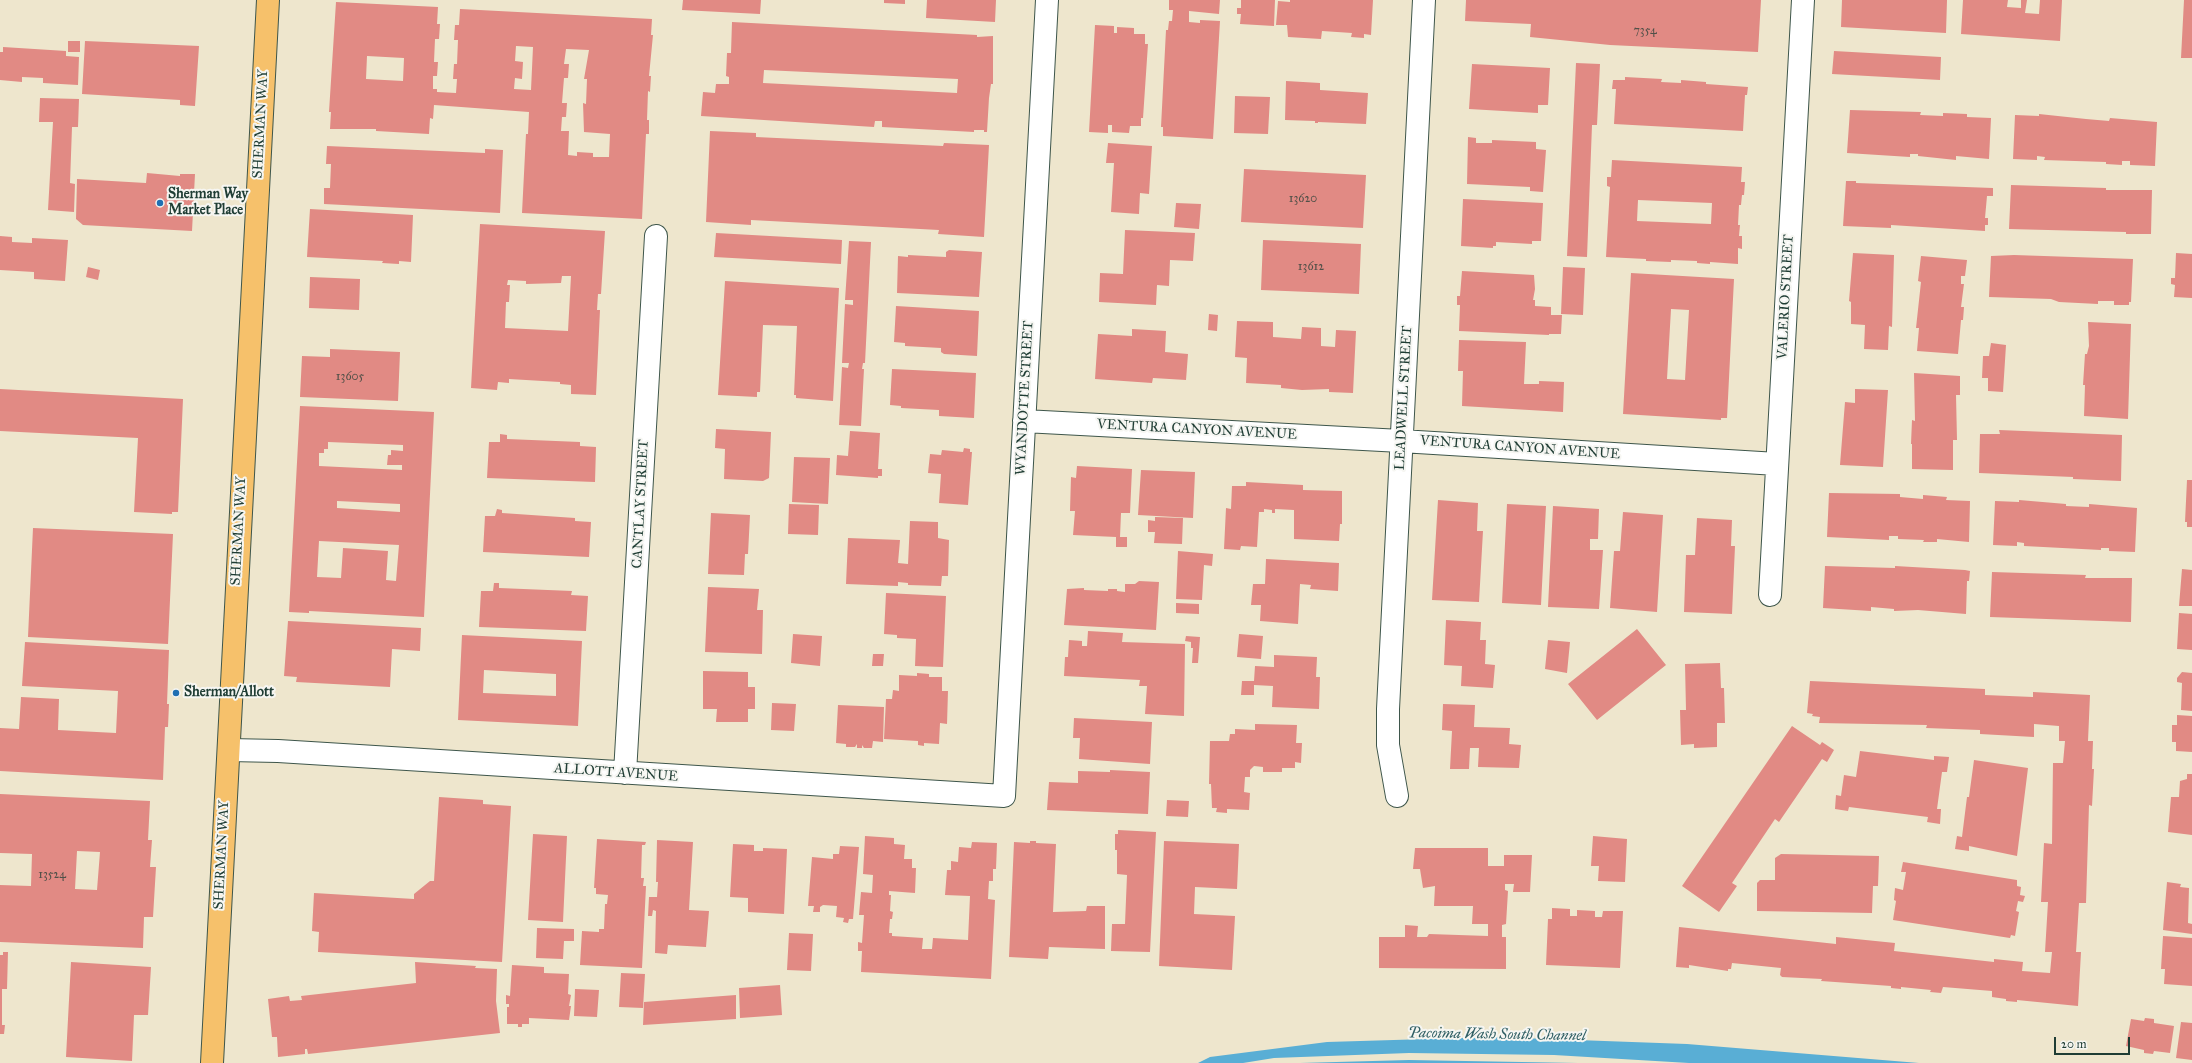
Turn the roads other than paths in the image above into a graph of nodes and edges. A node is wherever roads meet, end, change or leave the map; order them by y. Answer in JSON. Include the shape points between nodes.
{"nodes":[{"id":1,"x":268,"y":0,"type":"edge"},
{"id":2,"x":1047,"y":0,"type":"edge"},
{"id":3,"x":1424,"y":0,"type":"edge"},
{"id":4,"x":1803,"y":0,"type":"edge"},
{"id":5,"x":656,"y":236,"type":"dead end"},
{"id":6,"x":1024,"y":422,"type":"junction"},
{"id":7,"x":1401,"y":441,"type":"junction"},
{"id":8,"x":1777,"y":464,"type":"junction"},
{"id":9,"x":1770,"y":595,"type":"dead end"},
{"id":10,"x":229,"y":750,"type":"junction"},
{"id":11,"x":625,"y":773,"type":"junction"},
{"id":12,"x":1004,"y":796,"type":"joint"},
{"id":13,"x":1397,"y":796,"type":"dead end"},
{"id":14,"x":212,"y":1063,"type":"edge"}],
"edges":[{"from":1,"to":10,"type":"main road","name":"SHERMAN WAY"},
{"from":2,"to":6,"type":"street","name":"WYANDOTTE STREET"},
{"from":3,"to":7,"type":"street","name":"LEADWELL STREET"},
{"from":4,"to":8,"type":"street","name":"VALERIO STREET"},
{"from":5,"to":11,"type":"street","name":"CANTLAY STREET"},
{"from":6,"to":7,"type":"street","name":"VENTURA CANYON AVENUE"},
{"from":6,"to":12,"type":"street","name":"WYANDOTTE STREET"},
{"from":7,"to":8,"type":"street","name":"VENTURA CANYON AVENUE"},
{"from":7,"to":13,"type":"street","name":"LEADWELL STREET","via":[[1388,709],[1388,745]]},
{"from":8,"to":9,"type":"street","name":"VALERIO STREET"},
{"from":10,"to":11,"type":"street","name":"ALLOTT AVENUE"},
{"from":10,"to":14,"type":"main road","name":"SHERMAN WAY"},
{"from":11,"to":12,"type":"street","name":"ALLOTT AVENUE"}]}
